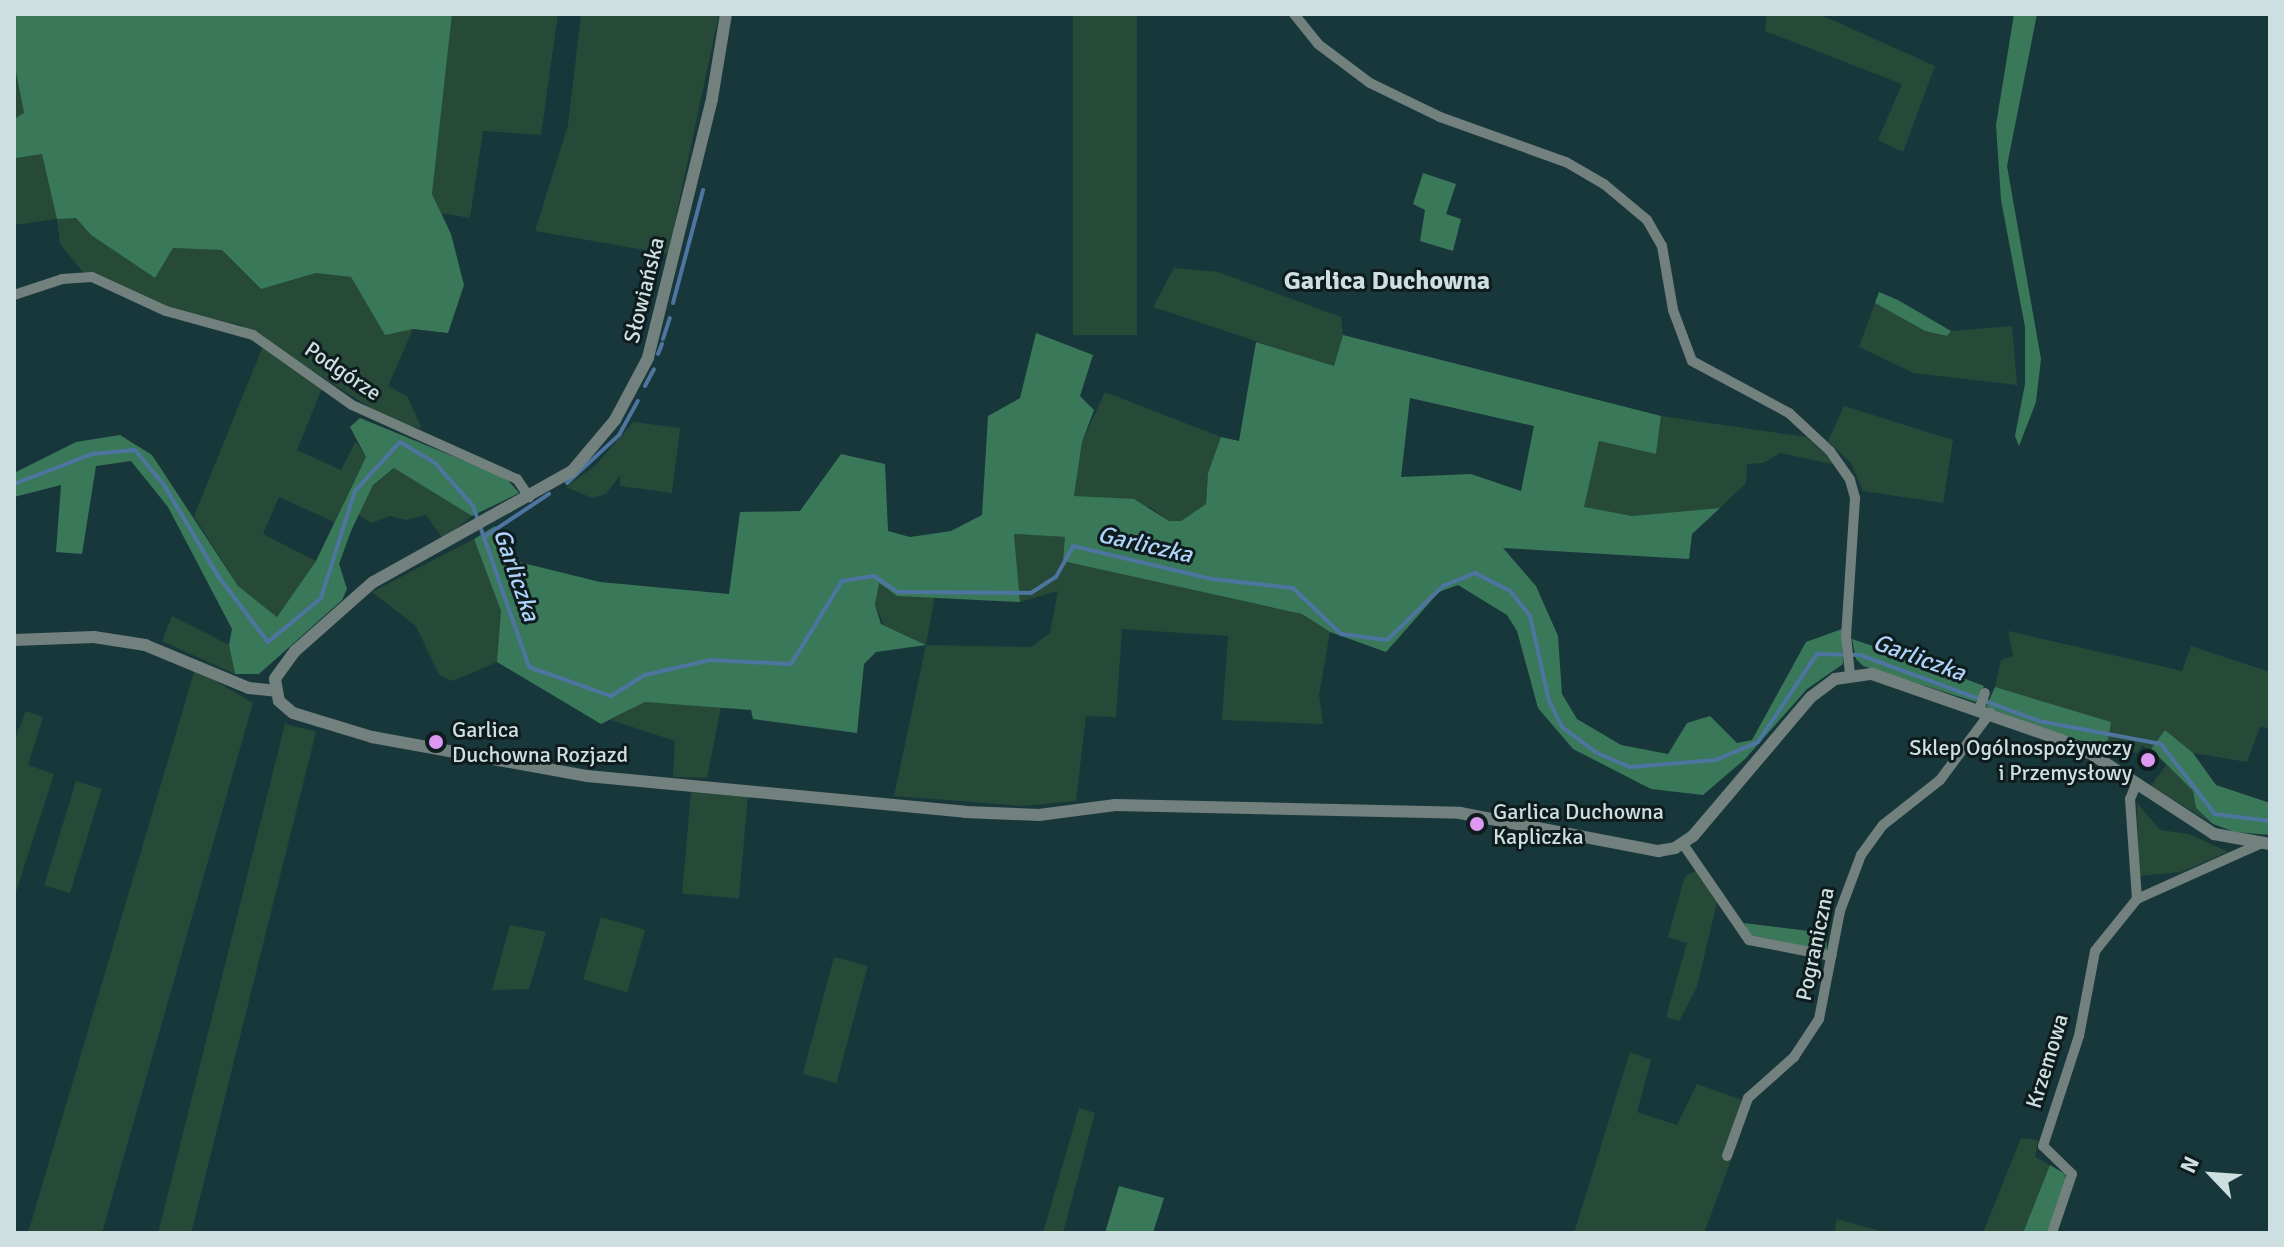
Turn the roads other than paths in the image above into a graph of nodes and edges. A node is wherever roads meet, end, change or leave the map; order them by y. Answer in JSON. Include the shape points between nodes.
{"nodes":[{"id":1,"x":726,"y":14,"type":"edge"},
{"id":2,"x":1294,"y":14,"type":"edge"},
{"id":3,"x":14,"y":295,"type":"edge"},
{"id":4,"x":529,"y":497,"type":"junction"},
{"id":5,"x":14,"y":640,"type":"edge"},
{"id":6,"x":1850,"y":674,"type":"junction"},
{"id":7,"x":276,"y":691,"type":"junction"},
{"id":8,"x":1985,"y":693,"type":"dead end"},
{"id":9,"x":1983,"y":710,"type":"junction"},
{"id":10,"x":2136,"y":785,"type":"junction"},
{"id":11,"x":1683,"y":844,"type":"junction"},
{"id":12,"x":2266,"y":844,"type":"edge"},
{"id":13,"x":2137,"y":899,"type":"junction"},
{"id":14,"x":1831,"y":956,"type":"junction"},
{"id":15,"x":1727,"y":1156,"type":"dead end"},
{"id":16,"x":2052,"y":1233,"type":"edge"}],
"edges":[{"from":1,"to":4,"type":"street","name":"Słowiańska","via":[[712,99],[648,358],[615,420],[593,448],[572,471]]},
{"from":2,"to":6,"type":"street","via":[[1312,39],[1360,77],[1396,97],[1581,169],[1647,220],[1662,246],[1673,310],[1692,361],[1789,413],[1830,451],[1850,480],[1855,498]]},
{"from":3,"to":4,"type":"street","name":"Podgórze","via":[[83,276],[166,311],[253,335],[352,405],[517,479]]},
{"from":4,"to":7,"type":"street","name":"Słowiańska","via":[[373,582],[282,665]]},
{"from":5,"to":7,"type":"street","via":[[87,636],[145,645],[249,688]]},
{"from":6,"to":9,"type":"street","via":[[1872,674]]},
{"from":6,"to":11,"type":"street","via":[[1811,697]]},
{"from":7,"to":11,"type":"street","via":[[293,713],[342,730],[596,777],[756,788],[965,812],[1039,815],[1141,805],[1460,813],[1521,821],[1632,849],[1658,851]]},
{"from":8,"to":9,"type":"street","name":"Pograniczna"},
{"from":9,"to":10,"type":"street","via":[[2081,749]]},
{"from":9,"to":14,"type":"street","name":"Pograniczna","via":[[1947,772],[1883,825],[1861,855],[1840,911]]},
{"from":10,"to":12,"type":"street","via":[[2214,834]]},
{"from":10,"to":13,"type":"street","via":[[2130,799]]},
{"from":11,"to":14,"type":"street","via":[[1749,940]]},
{"from":12,"to":13,"type":"street","name":"Krzemowa"},
{"from":13,"to":16,"type":"street","name":"Krzemowa","via":[[2095,951],[2079,1036],[2044,1135],[2048,1153],[2067,1164],[2072,1174]]},
{"from":14,"to":15,"type":"street","name":"Pograniczna","via":[[1815,1028],[1794,1057],[1748,1098]]}]}
